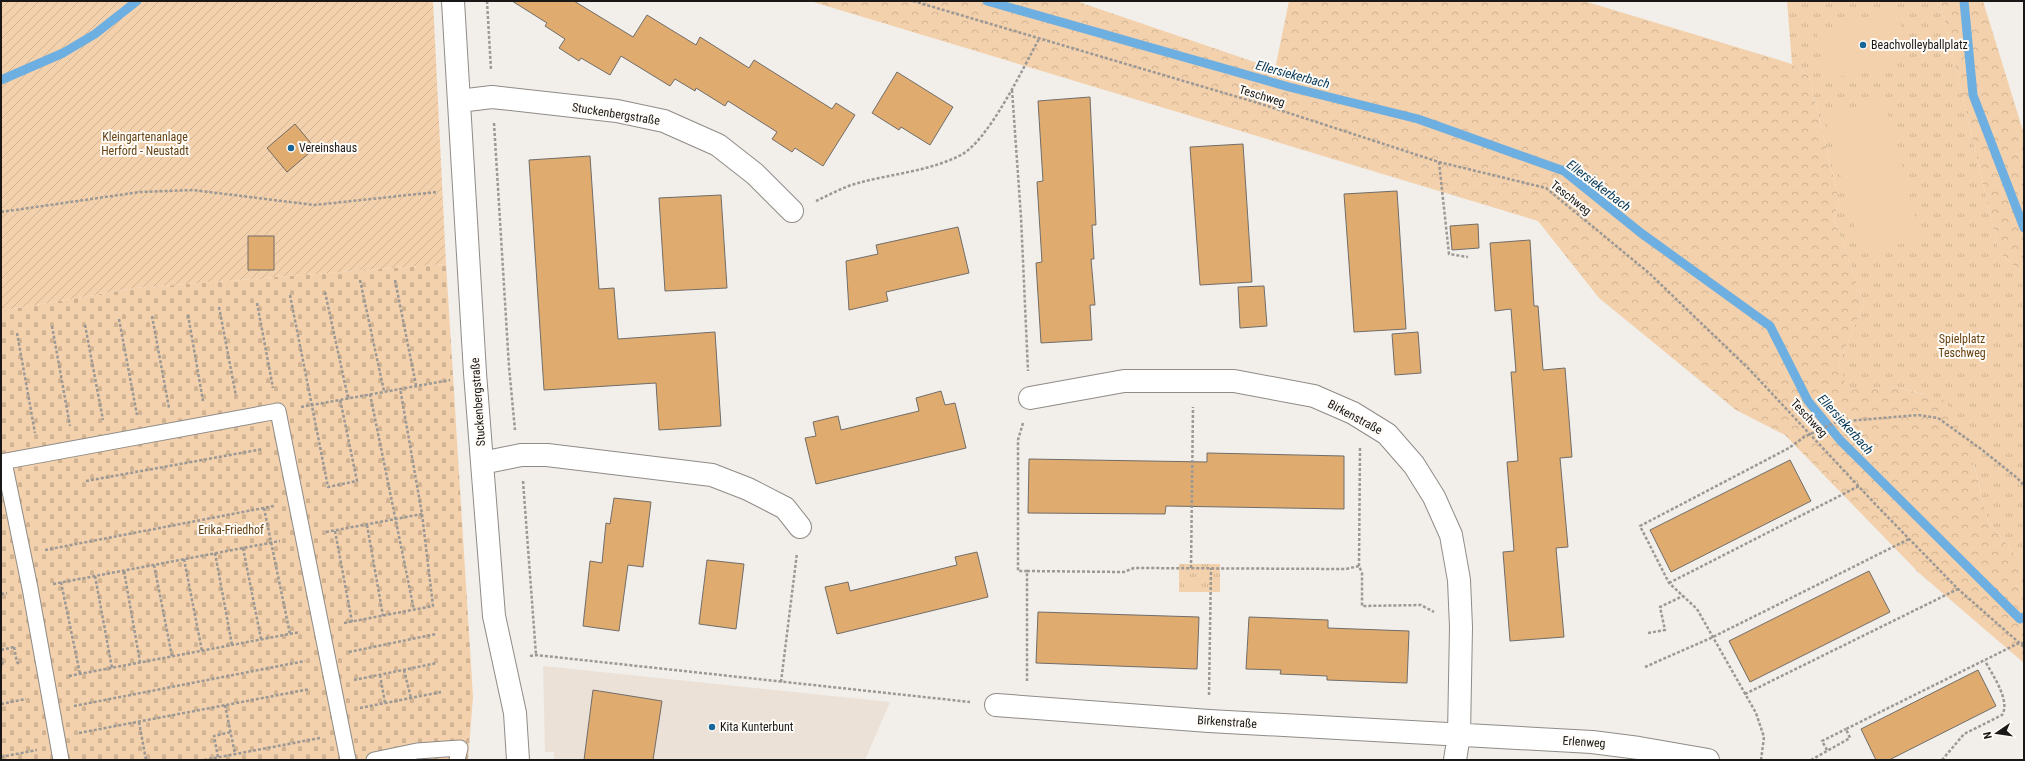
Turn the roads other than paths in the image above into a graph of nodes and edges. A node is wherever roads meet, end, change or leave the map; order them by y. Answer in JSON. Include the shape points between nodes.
{"nodes":[{"id":1,"x":453,"y":1,"type":"edge"},
{"id":2,"x":459,"y":101,"type":"junction"},
{"id":3,"x":792,"y":211,"type":"road end"},
{"id":4,"x":1030,"y":398,"type":"road end"},
{"id":5,"x":2,"y":462,"type":"edge"},
{"id":6,"x":482,"y":463,"type":"junction"},
{"id":7,"x":800,"y":527,"type":"road end"},
{"id":8,"x":996,"y":705,"type":"road end"},
{"id":9,"x":1459,"y":735,"type":"junction"},
{"id":10,"x":59,"y":748,"type":"edge"},
{"id":11,"x":348,"y":760,"type":"edge"},
{"id":12,"x":374,"y":760,"type":"edge"},
{"id":13,"x":457,"y":760,"type":"edge"},
{"id":14,"x":518,"y":760,"type":"edge"},
{"id":15,"x":1455,"y":760,"type":"edge"},
{"id":16,"x":1708,"y":760,"type":"edge"}],
"edges":[{"from":1,"to":2,"type":"street","name":"Stuckenbergstraße"},
{"from":2,"to":3,"type":"street","name":"Stuckenbergstraße","via":[[492,97],[617,111],[664,121],[718,144]]},
{"from":2,"to":6,"type":"street","name":"Stuckenbergstraße"},
{"from":4,"to":9,"type":"street","name":"Birkenstraße","via":[[1124,381],[1234,381],[1307,395],[1353,413],[1387,434],[1414,465],[1434,496],[1452,535],[1459,580],[1461,627]]},
{"from":5,"to":10,"type":"lane","via":[[30,588]]},
{"from":5,"to":11,"type":"lane","via":[[278,411]]},
{"from":6,"to":7,"type":"street","name":"Stuckenbergstraße","via":[[522,455],[553,455],[712,475],[748,489],[785,508]]},
{"from":6,"to":14,"type":"street","name":"Stuckenbergstraße","via":[[494,616],[515,713]]},
{"from":8,"to":9,"type":"street","name":"Birkenstraße","via":[[1209,721]]},
{"from":9,"to":15,"type":"street","name":"Birkenstraße"},
{"from":9,"to":16,"type":"street","name":"Erlenweg","via":[[1592,742]]},
{"from":12,"to":13,"type":"lane","via":[[417,750],[460,748]]}]}
